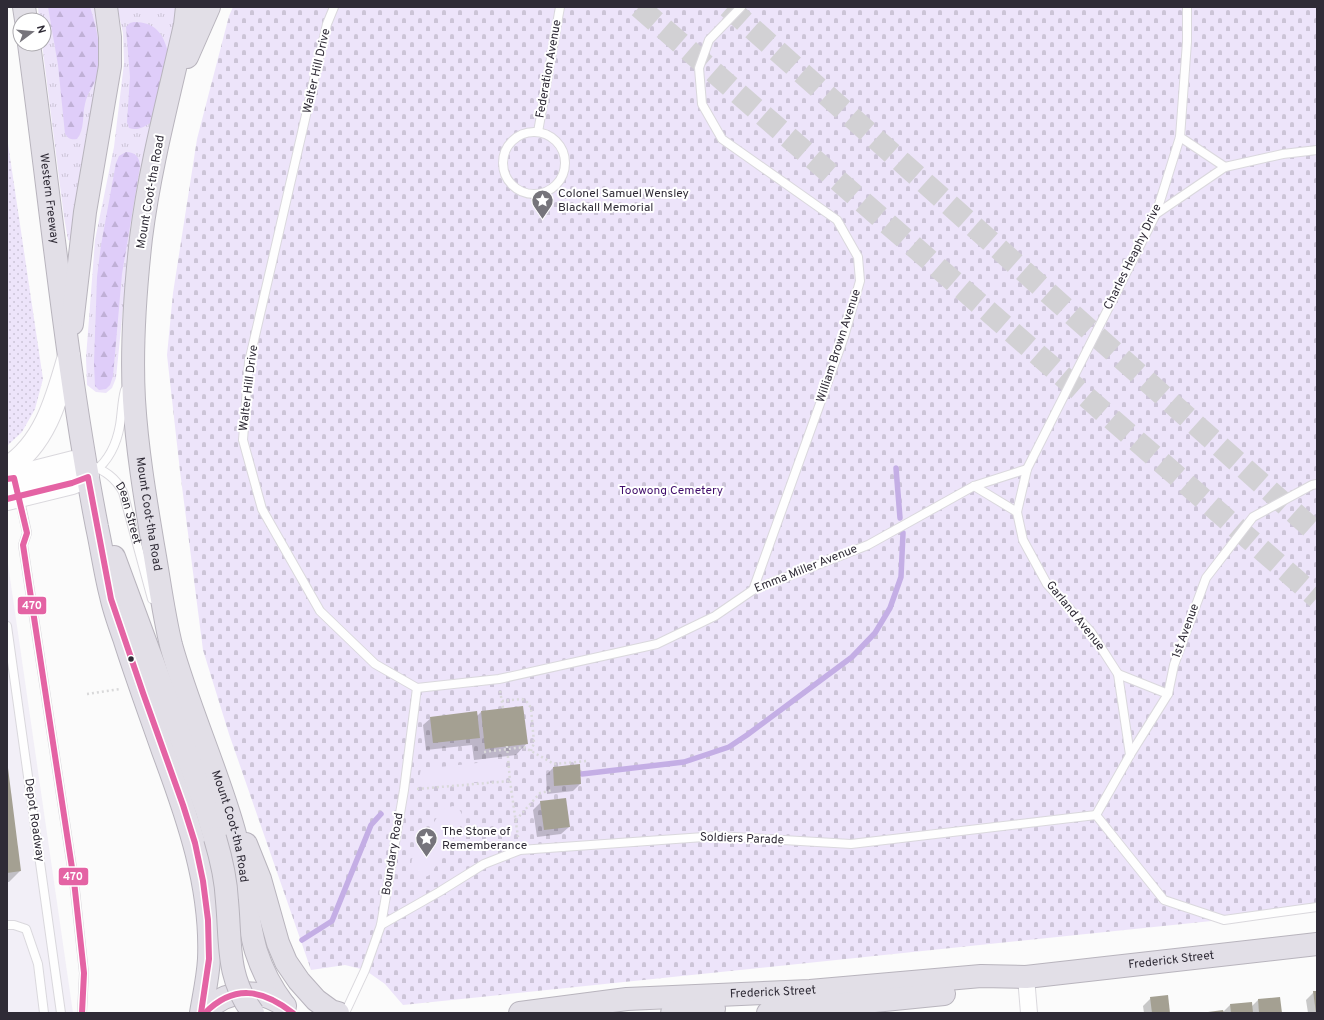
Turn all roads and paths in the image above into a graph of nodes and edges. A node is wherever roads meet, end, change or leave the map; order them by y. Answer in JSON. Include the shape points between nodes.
{"nodes":[{"id":1,"x":106,"y":7,"type":"edge"},
{"id":2,"x":187,"y":7,"type":"edge"},
{"id":3,"x":209,"y":7,"type":"edge"},
{"id":4,"x":334,"y":7,"type":"edge"},
{"id":5,"x":560,"y":7,"type":"edge"},
{"id":6,"x":741,"y":7,"type":"edge"},
{"id":7,"x":1187,"y":7,"type":"edge"},
{"id":8,"x":30,"y":52,"type":"edge"},
{"id":9,"x":167,"y":103,"type":"junction"},
{"id":10,"x":538,"y":132,"type":"junction"},
{"id":11,"x":1180,"y":137,"type":"junction"},
{"id":12,"x":1317,"y":150,"type":"edge"},
{"id":13,"x":1225,"y":167,"type":"junction"},
{"id":14,"x":1156,"y":214,"type":"junction"},
{"id":15,"x":69,"y":354,"type":"junction"},
{"id":16,"x":133,"y":373,"type":"junction"},
{"id":17,"x":90,"y":469,"type":"junction"},
{"id":18,"x":1027,"y":469,"type":"junction"},
{"id":19,"x":11,"y":484,"type":"edge"},
{"id":20,"x":1317,"y":484,"type":"edge"},
{"id":21,"x":974,"y":486,"type":"junction"},
{"id":22,"x":93,"y":506,"type":"junction"},
{"id":23,"x":1017,"y":512,"type":"junction"},
{"id":24,"x":753,"y":590,"type":"junction"},
{"id":25,"x":7,"y":626,"type":"edge"},
{"id":26,"x":175,"y":657,"type":"junction"},
{"id":27,"x":1118,"y":674,"type":"junction"},
{"id":28,"x":417,"y":688,"type":"junction"},
{"id":29,"x":109,"y":691,"type":"dead end"},
{"id":30,"x":87,"y":694,"type":"dead end"},
{"id":31,"x":1168,"y":694,"type":"junction"},
{"id":32,"x":502,"y":701,"type":"dead end"},
{"id":33,"x":507,"y":748,"type":"junction"},
{"id":34,"x":531,"y":751,"type":"junction"},
{"id":35,"x":484,"y":752,"type":"dead end"},
{"id":36,"x":1130,"y":755,"type":"junction"},
{"id":37,"x":587,"y":761,"type":"dead end"},
{"id":38,"x":510,"y":781,"type":"junction"},
{"id":39,"x":404,"y":790,"type":"junction"},
{"id":40,"x":553,"y":790,"type":"dead end"},
{"id":41,"x":227,"y":807,"type":"junction"},
{"id":42,"x":1096,"y":815,"type":"junction"},
{"id":43,"x":515,"y":820,"type":"junction"},
{"id":44,"x":520,"y":850,"type":"junction"},
{"id":45,"x":1317,"y":907,"type":"edge"},
{"id":46,"x":7,"y":925,"type":"edge"},
{"id":47,"x":382,"y":925,"type":"junction"},
{"id":48,"x":1317,"y":944,"type":"edge"},
{"id":49,"x":1026,"y":977,"type":"junction"},
{"id":50,"x":288,"y":1009,"type":"edge"},
{"id":51,"x":779,"y":1012,"type":"edge"},
{"id":52,"x":44,"y":1013,"type":"edge"},
{"id":53,"x":61,"y":1013,"type":"edge"},
{"id":54,"x":82,"y":1013,"type":"edge"},
{"id":55,"x":201,"y":1013,"type":"edge"},
{"id":56,"x":205,"y":1013,"type":"edge"},
{"id":57,"x":253,"y":1013,"type":"edge"},
{"id":58,"x":338,"y":1013,"type":"edge"},
{"id":59,"x":345,"y":1013,"type":"edge"},
{"id":60,"x":520,"y":1013,"type":"edge"},
{"id":61,"x":672,"y":1013,"type":"edge"},
{"id":62,"x":1029,"y":1013,"type":"edge"}],
"edges":[{"from":1,"to":15,"type":"highway","via":[[110,66],[85,212]]},
{"from":2,"to":9,"type":"highway","name":"Mount Coot-tha Road"},
{"from":3,"to":9,"type":"highway"},
{"from":4,"to":28,"type":"lane","name":"Walter Hill Drive","via":[[327,24],[249,362],[242,440],[262,510],[320,612],[375,664]]},
{"from":5,"to":10,"type":"lane","name":"Federation Avenue"},
{"from":6,"to":24,"type":"lane","name":"William Brown Avenue","via":[[709,40],[699,68],[702,104],[722,139],[836,220],[858,257],[860,281],[844,337]]},
{"from":7,"to":11,"type":"lane","name":"Charles Heaphy Drive"},
{"from":8,"to":15,"type":"highway","name":"Western Freeway"},
{"from":9,"to":16,"type":"highway","name":"Mount Coot-tha Road","via":[[142,236],[134,323]]},
{"from":10,"to":10,"type":"lane","name":"Federation Avenue","via":[[557,141],[566,161],[565,171],[557,185],[544,194],[534,195],[515,188],[508,180],[503,161],[505,151],[511,142],[528,132]]},
{"from":11,"to":13,"type":"lane"},
{"from":11,"to":14,"type":"lane","name":"Charles Heaphy Drive"},
{"from":12,"to":13,"type":"lane","via":[[1283,154]]},
{"from":13,"to":14,"type":"lane"},
{"from":14,"to":18,"type":"lane","name":"Charles Heaphy Drive"},
{"from":15,"to":17,"type":"highway"},
{"from":15,"to":19,"type":"street","via":[[54,407],[31,447],[16,462]]},
{"from":16,"to":17,"type":"lane","via":[[124,392],[118,436],[109,455]]},
{"from":16,"to":26,"type":"highway","name":"Mount Coot-tha Road","via":[[144,488]]},
{"from":17,"to":19,"type":"street","via":[[74,462]]},
{"from":17,"to":22,"type":"highway"},
{"from":17,"to":26,"type":"lane","name":"Dean Street","via":[[114,478],[123,492],[153,602]]},
{"from":18,"to":21,"type":"lane","name":"Emma Miller Avenue"},
{"from":18,"to":23,"type":"lane","name":"Charles Heaphy Drive"},
{"from":19,"to":54,"type":"lane","via":[[27,533],[23,545],[75,889],[84,973]]},
{"from":20,"to":31,"type":"lane","name":"1st Avenue","via":[[1253,517],[1206,578],[1174,665]]},
{"from":21,"to":23,"type":"lane"},
{"from":21,"to":24,"type":"lane","name":"Emma Miller Avenue","via":[[868,545]]},
{"from":22,"to":55,"type":"highway","via":[[111,597],[193,837],[201,870],[209,958]]},
{"from":22,"to":57,"type":"highway","bridge":true,"via":[[207,811],[219,854],[227,899],[234,978]]},
{"from":23,"to":27,"type":"lane","name":"Garland Avenue","via":[[1023,540],[1047,584],[1091,632]]},
{"from":24,"to":28,"type":"lane","name":"Emma Miller Avenue","via":[[715,616],[657,644],[499,679]]},
{"from":25,"to":53,"type":"lane","name":"Depot Roadway"},
{"from":26,"to":41,"type":"highway","name":"Mount Coot-tha Road"},
{"from":27,"to":31,"type":"lane"},
{"from":27,"to":36,"type":"lane"},
{"from":28,"to":39,"type":"lane","name":"Boundary Road"},
{"from":29,"to":30,"type":"path"},
{"from":31,"to":36,"type":"lane","name":"1st Avenue"},
{"from":32,"to":34,"type":"path","via":[[522,699],[531,708],[534,743]]},
{"from":33,"to":34,"type":"path","via":[[524,748]]},
{"from":33,"to":35,"type":"path"},
{"from":33,"to":38,"type":"path"},
{"from":34,"to":37,"type":"path","via":[[554,764]]},
{"from":36,"to":42,"type":"lane","name":"1st Avenue"},
{"from":38,"to":39,"type":"path"},
{"from":38,"to":43,"type":"path"},
{"from":39,"to":47,"type":"lane","name":"Boundary Road"},
{"from":40,"to":43,"type":"path","via":[[540,793]]},
{"from":41,"to":50,"type":"highway","name":"Mount Coot-tha Road","via":[[236,838],[257,954],[270,984]]},
{"from":41,"to":58,"type":"highway","via":[[257,869],[286,962],[316,1000]]},
{"from":42,"to":44,"type":"lane","name":"Soldiers Parade","via":[[851,844],[718,836]]},
{"from":42,"to":45,"type":"lane","via":[[1164,900],[1224,920]]},
{"from":43,"to":44,"type":"path"},
{"from":44,"to":47,"type":"lane","name":"Soldiers Parade","via":[[484,864]]},
{"from":46,"to":52,"type":"lane","via":[[26,929],[38,964]]},
{"from":47,"to":59,"type":"lane","name":"Boundary Road"},
{"from":48,"to":49,"type":"highway","name":"Frederick Street"},
{"from":49,"to":51,"type":"highway","name":"Frederick Street","via":[[982,990]]},
{"from":49,"to":60,"type":"highway","name":"Frederick Street","via":[[981,976],[810,991],[628,999]]},
{"from":49,"to":62,"type":"street"},
{"from":50,"to":56,"type":"highway","via":[[268,997],[239,994],[220,1000]]},
{"from":51,"to":61,"type":"highway","name":"Frederick Street","via":[[742,1006]]}]}
